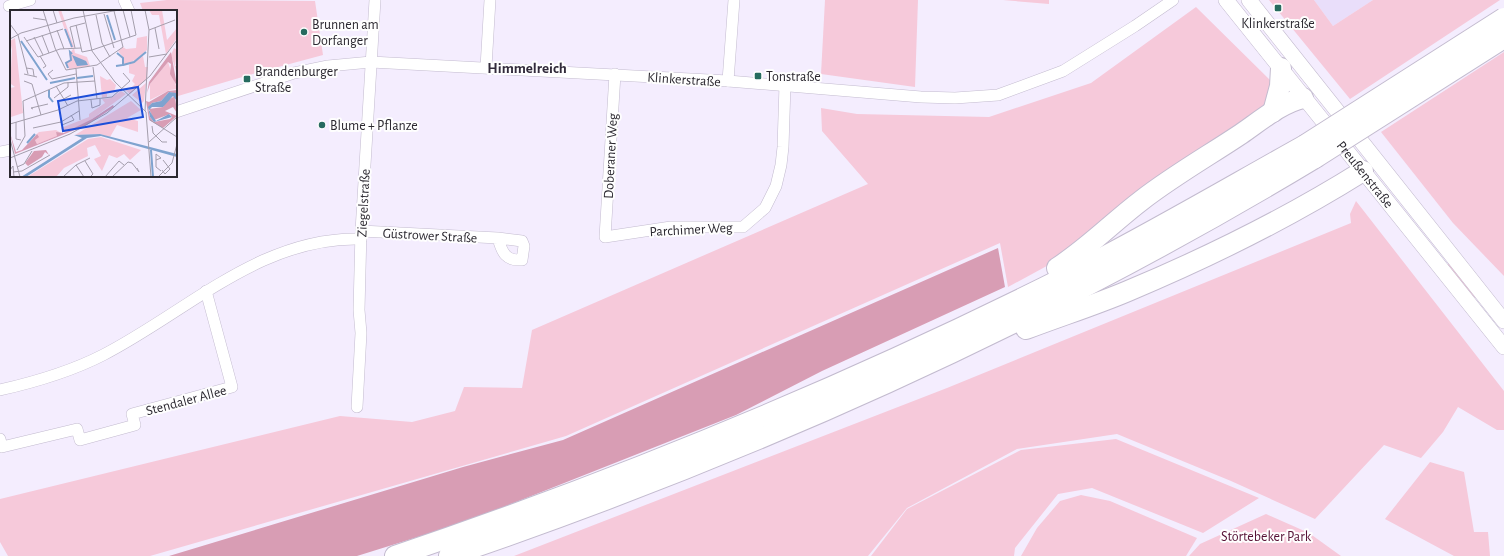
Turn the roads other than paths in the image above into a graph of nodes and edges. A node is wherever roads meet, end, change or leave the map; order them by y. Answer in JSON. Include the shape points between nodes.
{"nodes":[{"id":1,"x":30,"y":0,"type":"edge"},
{"id":2,"x":124,"y":0,"type":"edge"},
{"id":3,"x":375,"y":0,"type":"edge"},
{"id":4,"x":490,"y":0,"type":"edge"},
{"id":5,"x":734,"y":0,"type":"edge"},
{"id":6,"x":1173,"y":0,"type":"edge"},
{"id":7,"x":1226,"y":0,"type":"edge"},
{"id":8,"x":1249,"y":0,"type":"edge"},
{"id":9,"x":10,"y":6,"type":"dead end"},
{"id":10,"x":129,"y":10,"type":"edge"},
{"id":11,"x":1504,"y":18,"type":"edge"},
{"id":12,"x":1504,"y":38,"type":"edge"},
{"id":13,"x":372,"y":62,"type":"junction"},
{"id":14,"x":486,"y":67,"type":"junction"},
{"id":15,"x":1280,"y":68,"type":"junction"},
{"id":16,"x":615,"y":74,"type":"junction"},
{"id":17,"x":728,"y":81,"type":"junction"},
{"id":18,"x":785,"y":85,"type":"junction"},
{"id":19,"x":1303,"y":98,"type":"junction"},
{"id":20,"x":1327,"y":98,"type":"junction"},
{"id":21,"x":177,"y":112,"type":"edge"},
{"id":22,"x":1273,"y":112,"type":"junction"},
{"id":23,"x":10,"y":150,"type":"edge"},
{"id":24,"x":0,"y":152,"type":"edge"},
{"id":25,"x":1310,"y":152,"type":"junction"},
{"id":26,"x":1370,"y":152,"type":"junction"},
{"id":27,"x":1362,"y":171,"type":"junction"},
{"id":28,"x":361,"y":235,"type":"junction"},
{"id":29,"x":605,"y":237,"type":"joint"},
{"id":30,"x":498,"y":238,"type":"dead end"},
{"id":31,"x":206,"y":291,"type":"junction"},
{"id":32,"x":995,"y":311,"type":"junction"},
{"id":33,"x":1504,"y":321,"type":"edge"},
{"id":34,"x":981,"y":337,"type":"junction"},
{"id":35,"x":1504,"y":347,"type":"edge"},
{"id":36,"x":0,"y":390,"type":"edge"},
{"id":37,"x":357,"y":407,"type":"dead end"},
{"id":38,"x":0,"y":439,"type":"edge"},
{"id":39,"x":395,"y":556,"type":"edge"},
{"id":40,"x":448,"y":556,"type":"edge"}],
"edges":[{"from":1,"to":9,"type":"street"},
{"from":2,"to":10,"type":"street"},
{"from":3,"to":13,"type":"street","name":"Ziegelstraße"},
{"from":4,"to":14,"type":"street"},
{"from":5,"to":17,"type":"street"},
{"from":6,"to":18,"type":"street","name":"Klinkerstraße","via":[[1063,71],[998,95],[921,97]]},
{"from":7,"to":15,"type":"main road","name":"Preußenstraße"},
{"from":8,"to":20,"type":"main road","name":"Preußenstraße"},
{"from":11,"to":25,"type":"highway","bridge":true},
{"from":12,"to":25,"type":"highway","bridge":true},
{"from":13,"to":14,"type":"street","name":"Klinkerstraße"},
{"from":13,"to":21,"type":"street","name":"Klinkerstraße","via":[[328,66],[294,73]]},
{"from":13,"to":28,"type":"street","name":"Ziegelstraße"},
{"from":14,"to":16,"type":"street","name":"Klinkerstraße"},
{"from":15,"to":19,"type":"main road","name":"Preußenstraße"},
{"from":15,"to":22,"type":"highway","via":[[1280,86]]},
{"from":16,"to":17,"type":"street","name":"Klinkerstraße"},
{"from":16,"to":29,"type":"street","name":"Doberaner Weg"},
{"from":17,"to":18,"type":"street","name":"Klinkerstraße"},
{"from":18,"to":29,"type":"street","name":"Parchimer Weg","via":[[783,147],[776,186],[765,208],[743,227],[671,227]]},
{"from":19,"to":20,"type":"main road"},
{"from":19,"to":22,"type":"highway","via":[[1293,100]]},
{"from":19,"to":27,"type":"main road","name":"Preußenstraße"},
{"from":20,"to":26,"type":"main road","name":"Preußenstraße"},
{"from":22,"to":32,"type":"highway","via":[[1142,200],[1077,255],[1015,292]]},
{"from":23,"to":24,"type":"street"},
{"from":25,"to":32,"type":"highway"},
{"from":25,"to":34,"type":"highway","via":[[1234,207],[1122,268]]},
{"from":26,"to":27,"type":"main road"},
{"from":26,"to":33,"type":"main road","name":"Preußenstraße"},
{"from":27,"to":34,"type":"highway","via":[[1284,217],[1127,292],[1013,334]]},
{"from":27,"to":35,"type":"main road","name":"Preußenstraße"},
{"from":28,"to":30,"type":"street","name":"Güstrower Straße"},
{"from":28,"to":31,"type":"street","via":[[304,246],[270,256]]},
{"from":28,"to":37,"type":"street","name":"Ziegelstraße","via":[[361,333]]},
{"from":31,"to":36,"type":"street","via":[[102,355],[62,373]]},
{"from":31,"to":38,"type":"street","name":"Stendaler Allee","via":[[232,387],[132,414],[135,425],[80,440],[77,429],[2,447]]},
{"from":32,"to":39,"type":"highway","via":[[777,412],[584,489]]},
{"from":34,"to":40,"type":"highway","via":[[873,388],[753,440],[590,505]]}]}
